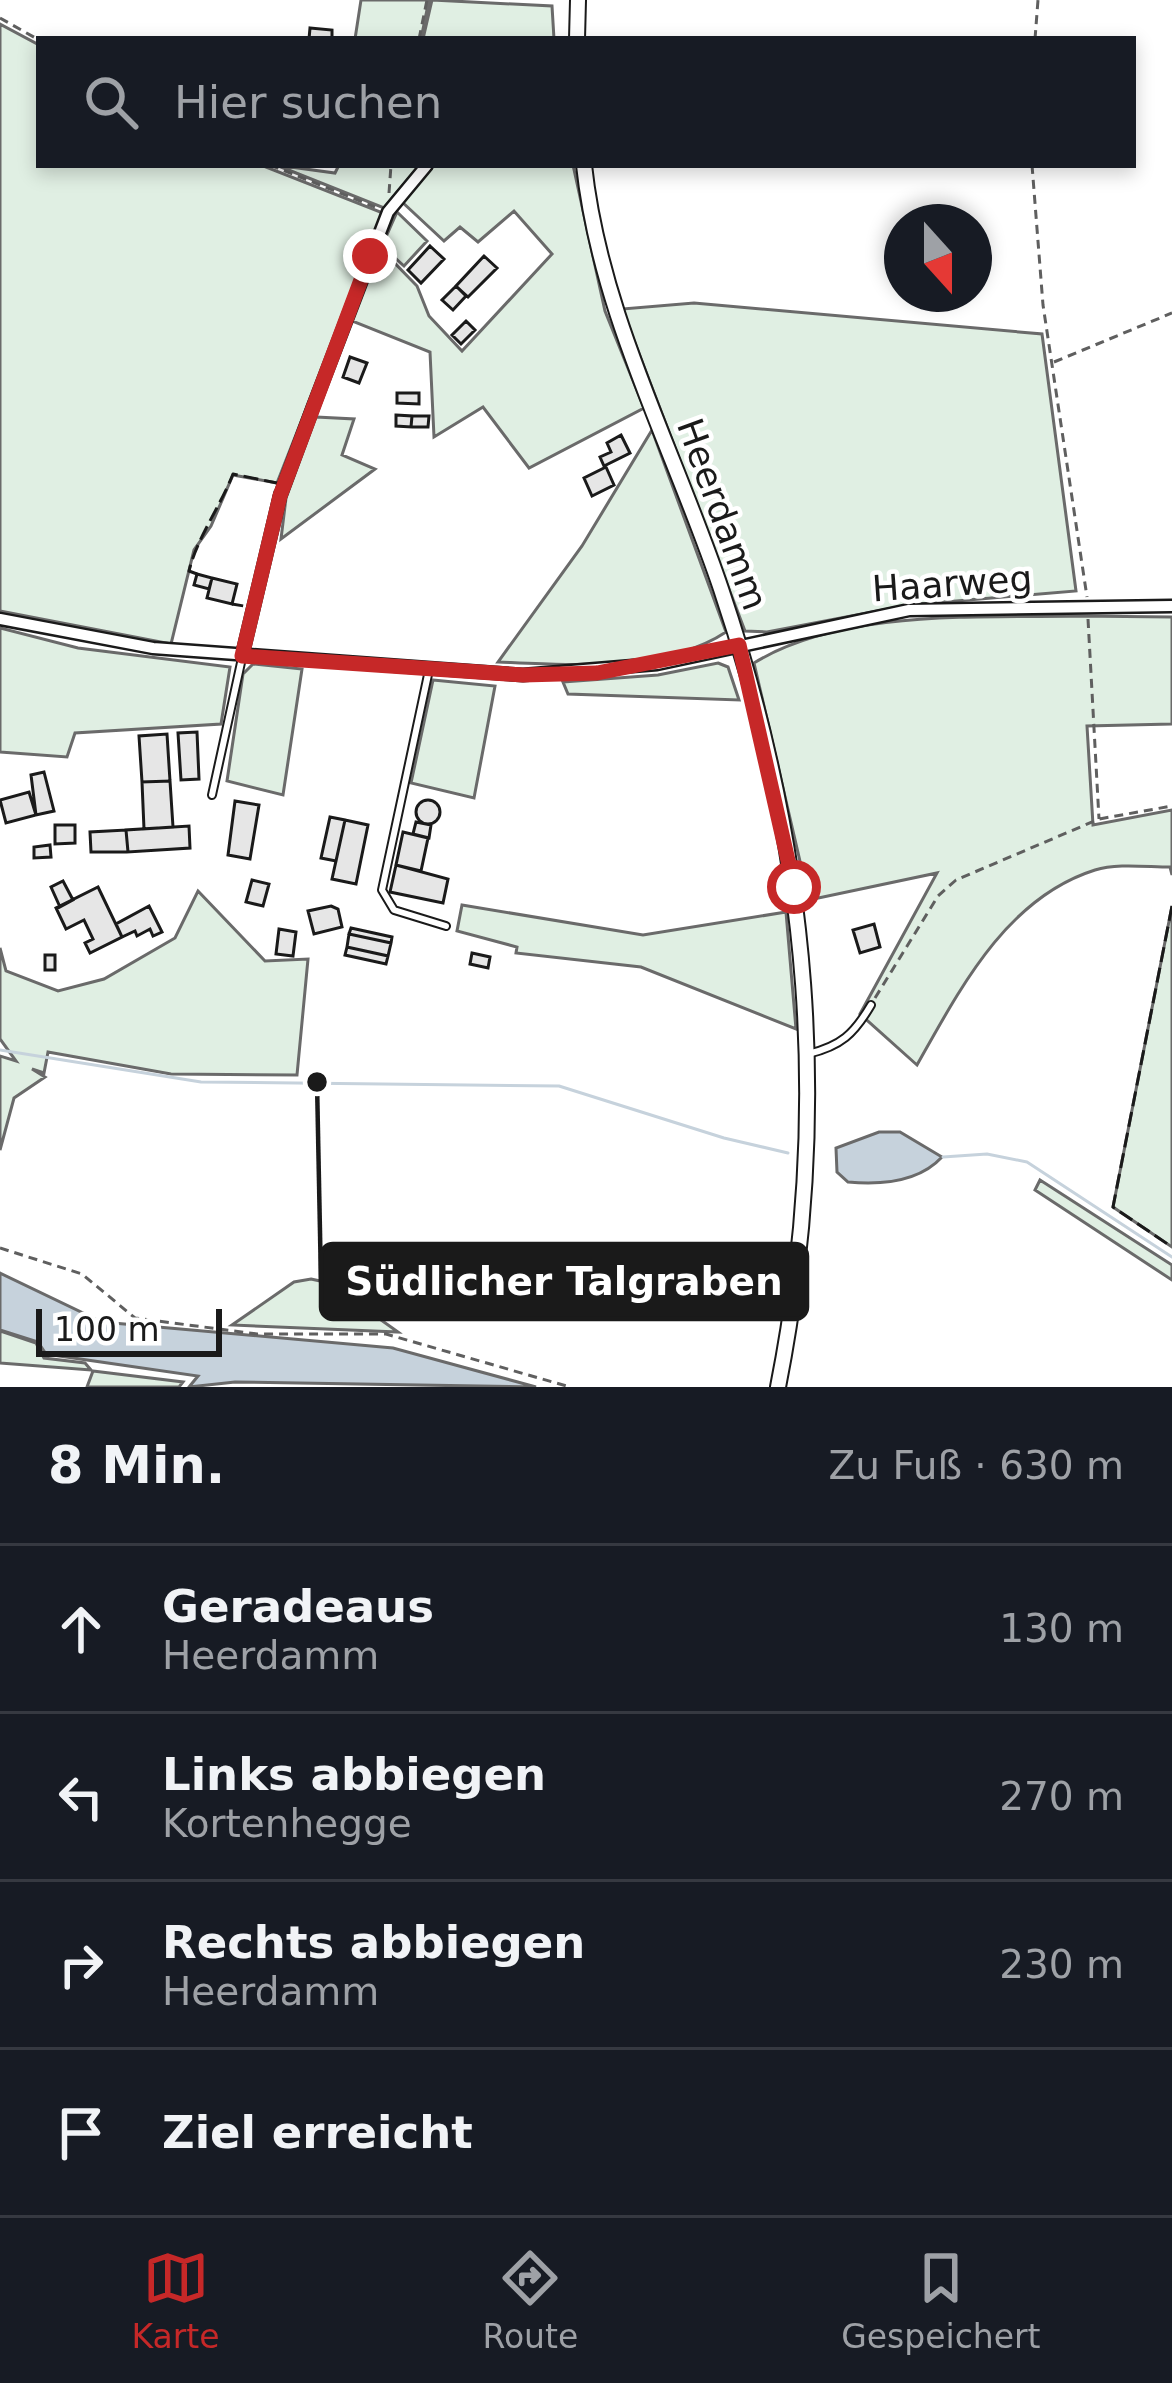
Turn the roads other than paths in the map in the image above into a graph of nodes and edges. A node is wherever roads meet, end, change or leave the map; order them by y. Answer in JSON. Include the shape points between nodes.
{"nodes":[{"id":1,"x":578,"y":0,"type":"edge"},
{"id":2,"x":577,"y":36,"type":"edge"},
{"id":3,"x":425,"y":168,"type":"edge"},
{"id":4,"x":585,"y":168,"type":"edge"},
{"id":5,"x":1172,"y":606,"type":"edge"},
{"id":6,"x":0,"y":619,"type":"edge"},
{"id":7,"x":739,"y":645,"type":"junction"},
{"id":8,"x":242,"y":656,"type":"junction"},
{"id":9,"x":430,"y":670,"type":"junction"},
{"id":10,"x":212,"y":795,"type":"dead end"},
{"id":11,"x":446,"y":926,"type":"dead end"},
{"id":12,"x":871,"y":1005,"type":"road end"},
{"id":13,"x":808,"y":1054,"type":"junction"},
{"id":14,"x":778,"y":1387,"type":"edge"}],
"edges":[{"from":1,"to":2,"type":"street"},
{"from":3,"to":8,"type":"street","via":[[388,212],[280,496]]},
{"from":4,"to":7,"type":"street","name":"Heerdamm","via":[[616,308]]},
{"from":5,"to":7,"type":"street","name":"Haarweg","via":[[910,610]]},
{"from":6,"to":8,"type":"street","name":"Haarweg"},
{"from":7,"to":9,"type":"street","name":"Haarweg","via":[[597,673]]},
{"from":7,"to":13,"type":"street","name":"Heerdamm","via":[[788,848]]},
{"from":8,"to":9,"type":"street","name":"Haarweg"},
{"from":8,"to":10,"type":"lane"},
{"from":9,"to":11,"type":"lane","via":[[382,890],[394,910]]},
{"from":12,"to":13,"type":"lane","via":[[837,1047]]},
{"from":13,"to":14,"type":"street","name":"Heerdamm","via":[[806,1214]]}]}
